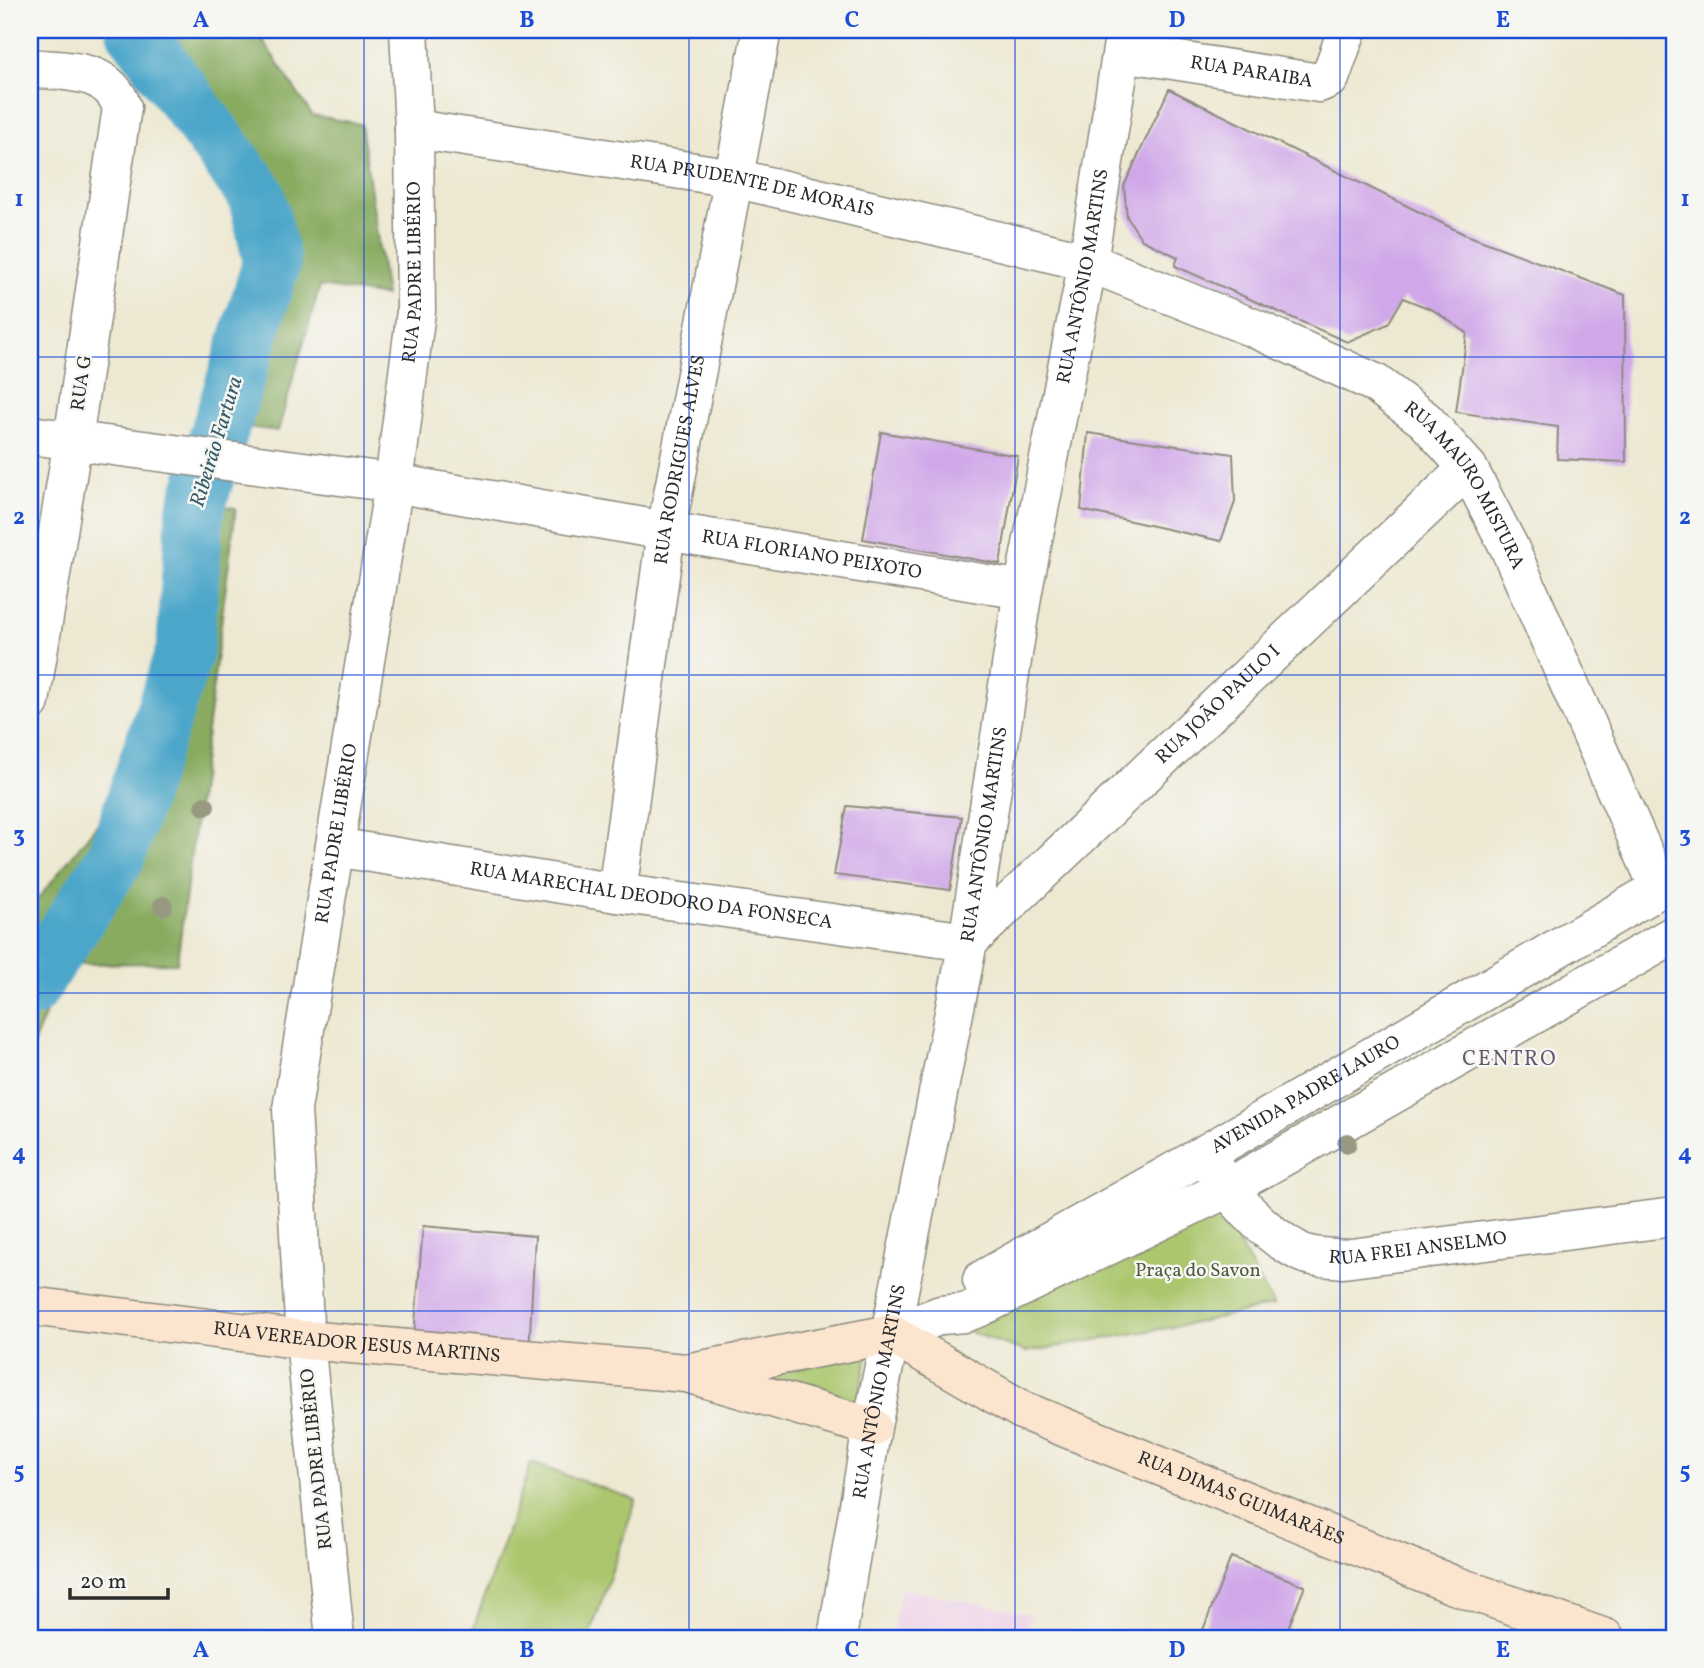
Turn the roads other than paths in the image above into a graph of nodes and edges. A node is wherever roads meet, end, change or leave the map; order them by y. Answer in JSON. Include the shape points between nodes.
{"nodes":[{"id":1,"x":409,"y":30,"type":"edge"},
{"id":2,"x":762,"y":30,"type":"edge"},
{"id":3,"x":1347,"y":30,"type":"edge"},
{"id":4,"x":1123,"y":41,"type":"edge"},
{"id":5,"x":30,"y":68,"type":"edge"},
{"id":6,"x":414,"y":129,"type":"junction"},
{"id":7,"x":734,"y":178,"type":"junction"},
{"id":8,"x":1088,"y":262,"type":"junction"},
{"id":9,"x":30,"y":435,"type":"edge"},
{"id":10,"x":73,"y":440,"type":"junction"},
{"id":11,"x":1468,"y":468,"type":"junction"},
{"id":12,"x":394,"y":483,"type":"junction"},
{"id":13,"x":666,"y":531,"type":"junction"},
{"id":14,"x":1023,"y":590,"type":"junction"},
{"id":15,"x":30,"y":702,"type":"edge"},
{"id":16,"x":335,"y":848,"type":"junction"},
{"id":17,"x":1667,"y":884,"type":"edge"},
{"id":18,"x":617,"y":892,"type":"junction"},
{"id":19,"x":1674,"y":935,"type":"edge"},
{"id":20,"x":968,"y":942,"type":"junction"},
{"id":21,"x":1205,"y":1154,"type":"junction"},
{"id":22,"x":1226,"y":1189,"type":"junction"},
{"id":23,"x":1674,"y":1217,"type":"edge"},
{"id":24,"x":31,"y":1306,"type":"edge"},
{"id":25,"x":941,"y":1315,"type":"junction"},
{"id":26,"x":891,"y":1334,"type":"junction"},
{"id":27,"x":305,"y":1340,"type":"junction"},
{"id":28,"x":686,"y":1373,"type":"junction"},
{"id":29,"x":872,"y":1427,"type":"junction"},
{"id":30,"x":335,"y":1638,"type":"edge"},
{"id":31,"x":837,"y":1638,"type":"edge"},
{"id":32,"x":1605,"y":1638,"type":"edge"}],
"edges":[{"from":1,"to":6,"type":"street","name":"RUA PADRE LIBÉRIO"},
{"from":2,"to":7,"type":"street","name":"RUA RODRIGUES ALVES"},
{"from":3,"to":4,"type":"street","name":"RUA PARAIBA","via":[[1330,78],[1320,83]]},
{"from":4,"to":8,"type":"street","name":"RUA ANTÔNIO MARTINS"},
{"from":5,"to":10,"type":"street","name":"RUA G","via":[[94,76],[110,84],[122,107]]},
{"from":6,"to":7,"type":"street","name":"RUA PRUDENTE DE MORAIS"},
{"from":6,"to":12,"type":"street","name":"RUA PADRE LIBÉRIO","via":[[416,311]]},
{"from":7,"to":8,"type":"street","name":"RUA PRUDENTE DE MORAIS"},
{"from":7,"to":13,"type":"street","name":"RUA RODRIGUES ALVES"},
{"from":8,"to":11,"type":"street","name":"RUA MAURO MISTURA","via":[[1256,329],[1375,383],[1425,420]]},
{"from":8,"to":14,"type":"street","name":"RUA ANTÔNIO MARTINS"},
{"from":9,"to":10,"type":"street"},
{"from":10,"to":12,"type":"street","name":"RUA FLORIANO PEIXOTO"},
{"from":10,"to":15,"type":"street","name":"RUA G"},
{"from":11,"to":17,"type":"street","name":"RUA MAURO MISTURA"},
{"from":11,"to":20,"type":"street","name":"RUA JOÃO PAULO I"},
{"from":12,"to":13,"type":"street","name":"RUA FLORIANO PEIXOTO"},
{"from":12,"to":16,"type":"street","name":"RUA PADRE LIBÉRIO"},
{"from":13,"to":14,"type":"street","name":"RUA FLORIANO PEIXOTO"},
{"from":13,"to":18,"type":"street","name":"RUA RODRIGUES ALVES"},
{"from":14,"to":20,"type":"street","name":"RUA ANTÔNIO MARTINS"},
{"from":16,"to":18,"type":"street","name":"RUA MARECHAL DEODORO DA FONSECA"},
{"from":16,"to":27,"type":"street","name":"RUA PADRE LIBÉRIO","via":[[292,1109]]},
{"from":17,"to":21,"type":"street","name":"AVENIDA PADRE LAURO"},
{"from":18,"to":20,"type":"street","name":"RUA MARECHAL DEODORO DA FONSECA"},
{"from":19,"to":22,"type":"street","name":"AVENIDA PADRE LAURO"},
{"from":20,"to":26,"type":"street","name":"RUA ANTÔNIO MARTINS"},
{"from":21,"to":22,"type":"street","name":"RUA FREI ANSELMO"},
{"from":21,"to":25,"type":"street","name":"AVENIDA PADRE LAURO","via":[[983,1280]]},
{"from":22,"to":23,"type":"street","name":"RUA FREI ANSELMO","via":[[1271,1233],[1302,1253],[1343,1259]]},
{"from":22,"to":25,"type":"street","name":"AVENIDA PADRE LAURO","via":[[978,1308]]},
{"from":24,"to":27,"type":"main road","name":"RUA VEREADOR JESUS MARTINS"},
{"from":25,"to":26,"type":"street","name":"AVENIDA PADRE LAURO"},
{"from":26,"to":28,"type":"main road","name":"RUA VEREADOR JESUS MARTINS"},
{"from":26,"to":29,"type":"street","name":"RUA ANTÔNIO MARTINS"},
{"from":26,"to":32,"type":"main road","name":"RUA DIMAS GUIMARÃES","via":[[1024,1411],[1451,1584]]},
{"from":27,"to":28,"type":"main road","name":"RUA VEREADOR JESUS MARTINS"},
{"from":27,"to":30,"type":"street","name":"RUA PADRE LIBÉRIO"},
{"from":28,"to":29,"type":"main road","name":"RUA VEREADOR JESUS MARTINS"},
{"from":29,"to":31,"type":"street","name":"RUA ANTÔNIO MARTINS"}]}
